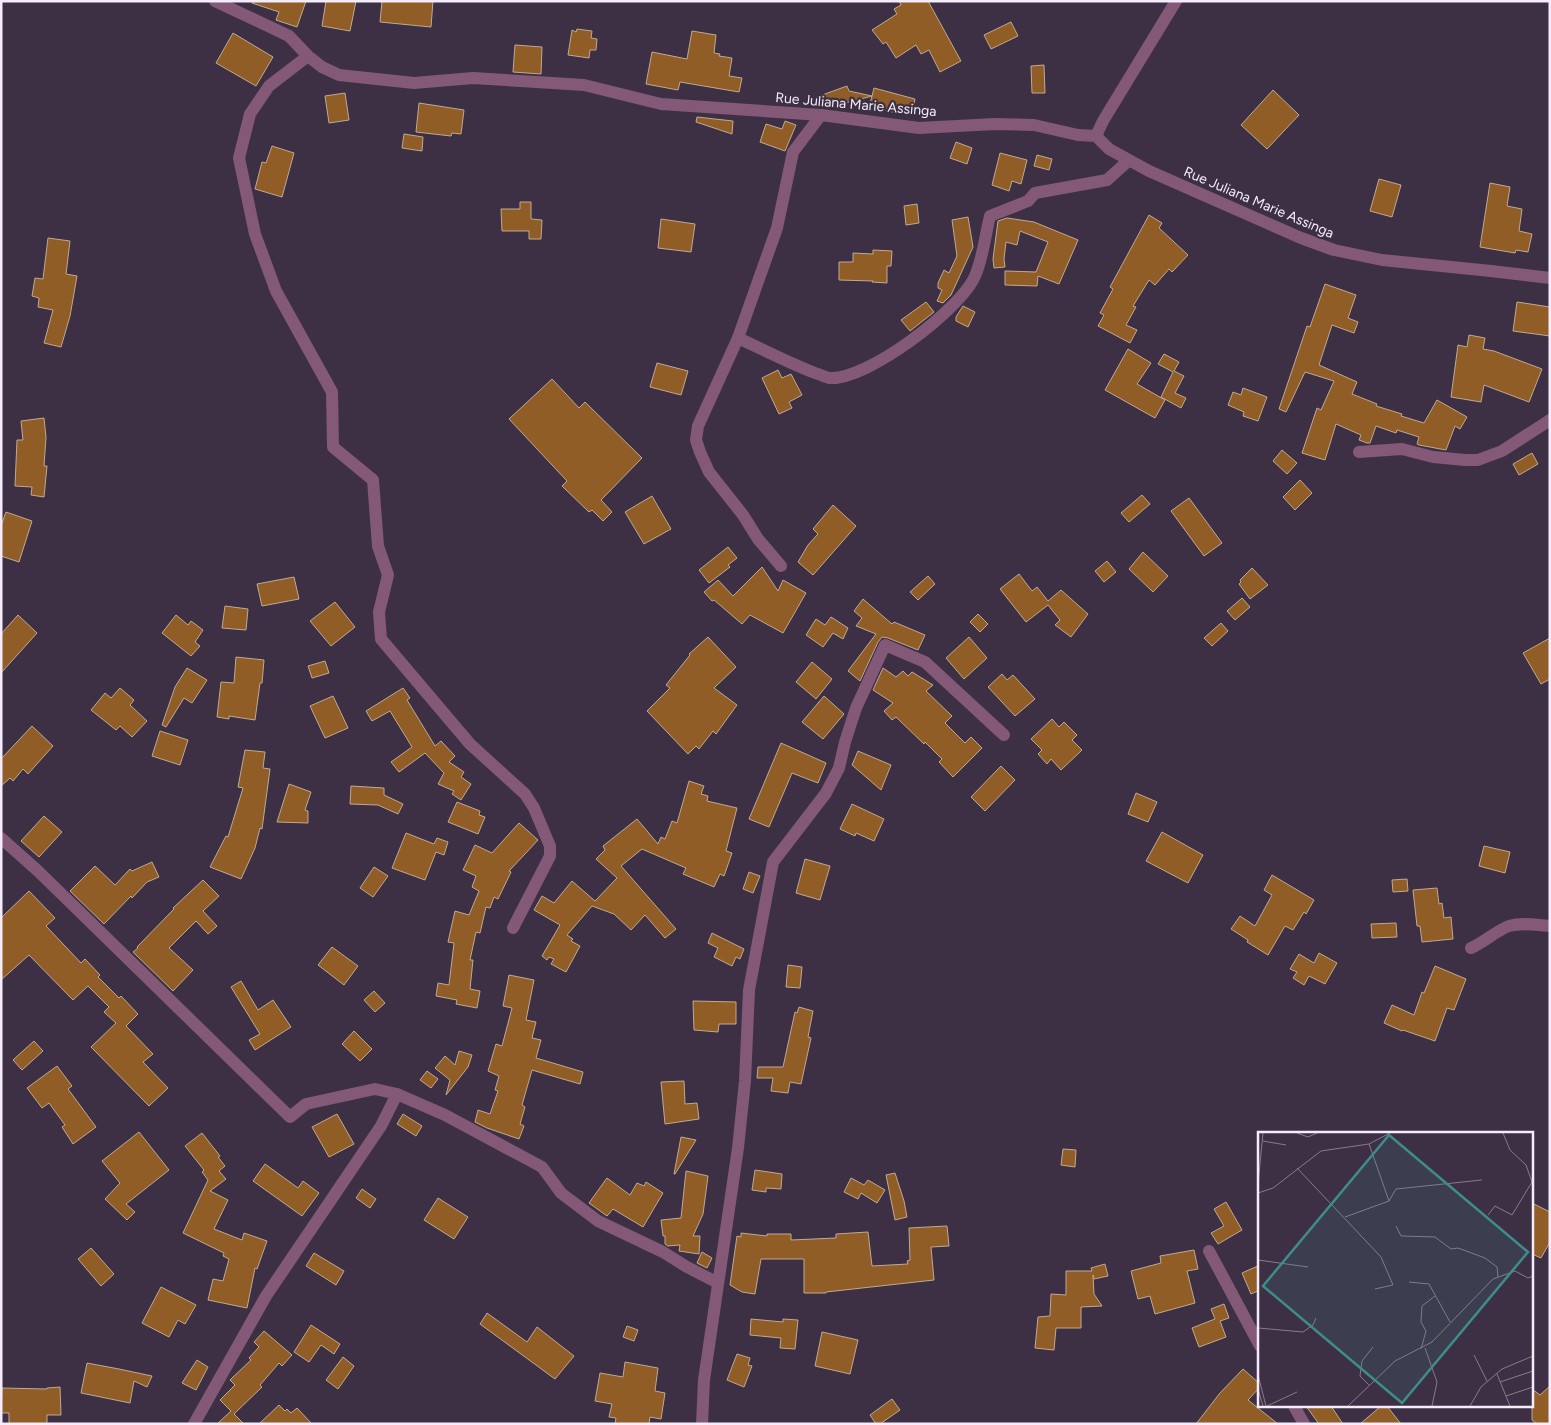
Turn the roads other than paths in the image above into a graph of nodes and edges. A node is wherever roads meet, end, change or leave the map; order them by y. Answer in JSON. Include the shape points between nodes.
{"nodes":[{"id":1,"x":215,"y":1,"type":"edge"},
{"id":2,"x":1176,"y":1,"type":"edge"},
{"id":3,"x":308,"y":56,"type":"junction"},
{"id":4,"x":821,"y":115,"type":"junction"},
{"id":5,"x":1096,"y":136,"type":"junction"},
{"id":6,"x":1128,"y":161,"type":"junction"},
{"id":7,"x":1550,"y":278,"type":"edge"},
{"id":8,"x":738,"y":338,"type":"junction"},
{"id":9,"x":1550,"y":420,"type":"edge"},
{"id":10,"x":1359,"y":452,"type":"dead end"},
{"id":11,"x":781,"y":566,"type":"dead end"},
{"id":12,"x":1004,"y":736,"type":"dead end"},
{"id":13,"x":1,"y":838,"type":"edge"},
{"id":14,"x":1550,"y":926,"type":"edge"},
{"id":15,"x":513,"y":928,"type":"dead end"},
{"id":16,"x":1471,"y":948,"type":"dead end"},
{"id":17,"x":397,"y":1094,"type":"junction"},
{"id":18,"x":1209,"y":1251,"type":"dead end"},
{"id":19,"x":718,"y":1283,"type":"junction"},
{"id":20,"x":1258,"y":1342,"type":"edge"},
{"id":21,"x":1295,"y":1408,"type":"edge"},
{"id":22,"x":194,"y":1424,"type":"edge"},
{"id":23,"x":702,"y":1424,"type":"edge"},
{"id":24,"x":1304,"y":1424,"type":"edge"}],
"edges":[{"from":1,"to":3,"type":"street","name":"Rue Juliana Marie Assinga","via":[[289,36]]},
{"from":2,"to":5,"type":"street"},
{"from":3,"to":4,"type":"street","name":"Rue Juliana Marie Assinga","via":[[339,75],[414,83],[474,78],[584,85],[661,104]]},
{"from":3,"to":15,"type":"street","via":[[269,86],[250,114],[239,158],[255,234],[276,290],[332,392],[333,446],[373,480],[378,546],[388,575],[378,612],[381,639],[470,744],[525,794],[550,846],[550,856]]},
{"from":4,"to":5,"type":"street","name":"Rue Juliana Marie Assinga","via":[[919,128],[1034,125]]},
{"from":4,"to":8,"type":"street","via":[[792,152],[777,228]]},
{"from":5,"to":6,"type":"street","name":"Rue Juliana Marie Assinga"},
{"from":6,"to":7,"type":"street","name":"Rue Juliana Marie Assinga","via":[[1334,250],[1382,260]]},
{"from":6,"to":8,"type":"street","via":[[1107,180],[1035,193],[1028,201],[990,216],[975,277],[966,291],[918,336],[866,368],[829,378]]},
{"from":8,"to":11,"type":"street","via":[[698,426],[696,440],[709,472]]},
{"from":9,"to":10,"type":"street","via":[[1502,451],[1478,460],[1433,457],[1402,449]]},
{"from":12,"to":19,"type":"street","via":[[925,662],[885,645],[856,708],[839,768],[826,793],[773,862],[749,990],[738,1148]]},
{"from":13,"to":17,"type":"street","via":[[290,1117],[306,1104],[375,1090]]},
{"from":14,"to":16,"type":"street","via":[[1511,926]]},
{"from":17,"to":19,"type":"street","via":[[445,1115],[542,1167],[561,1192],[598,1221],[664,1252]]},
{"from":17,"to":22,"type":"street","via":[[381,1126],[266,1296]]},
{"from":18,"to":20,"type":"street"},
{"from":19,"to":23,"type":"street","via":[[704,1380]]},
{"from":21,"to":24,"type":"street"}]}
